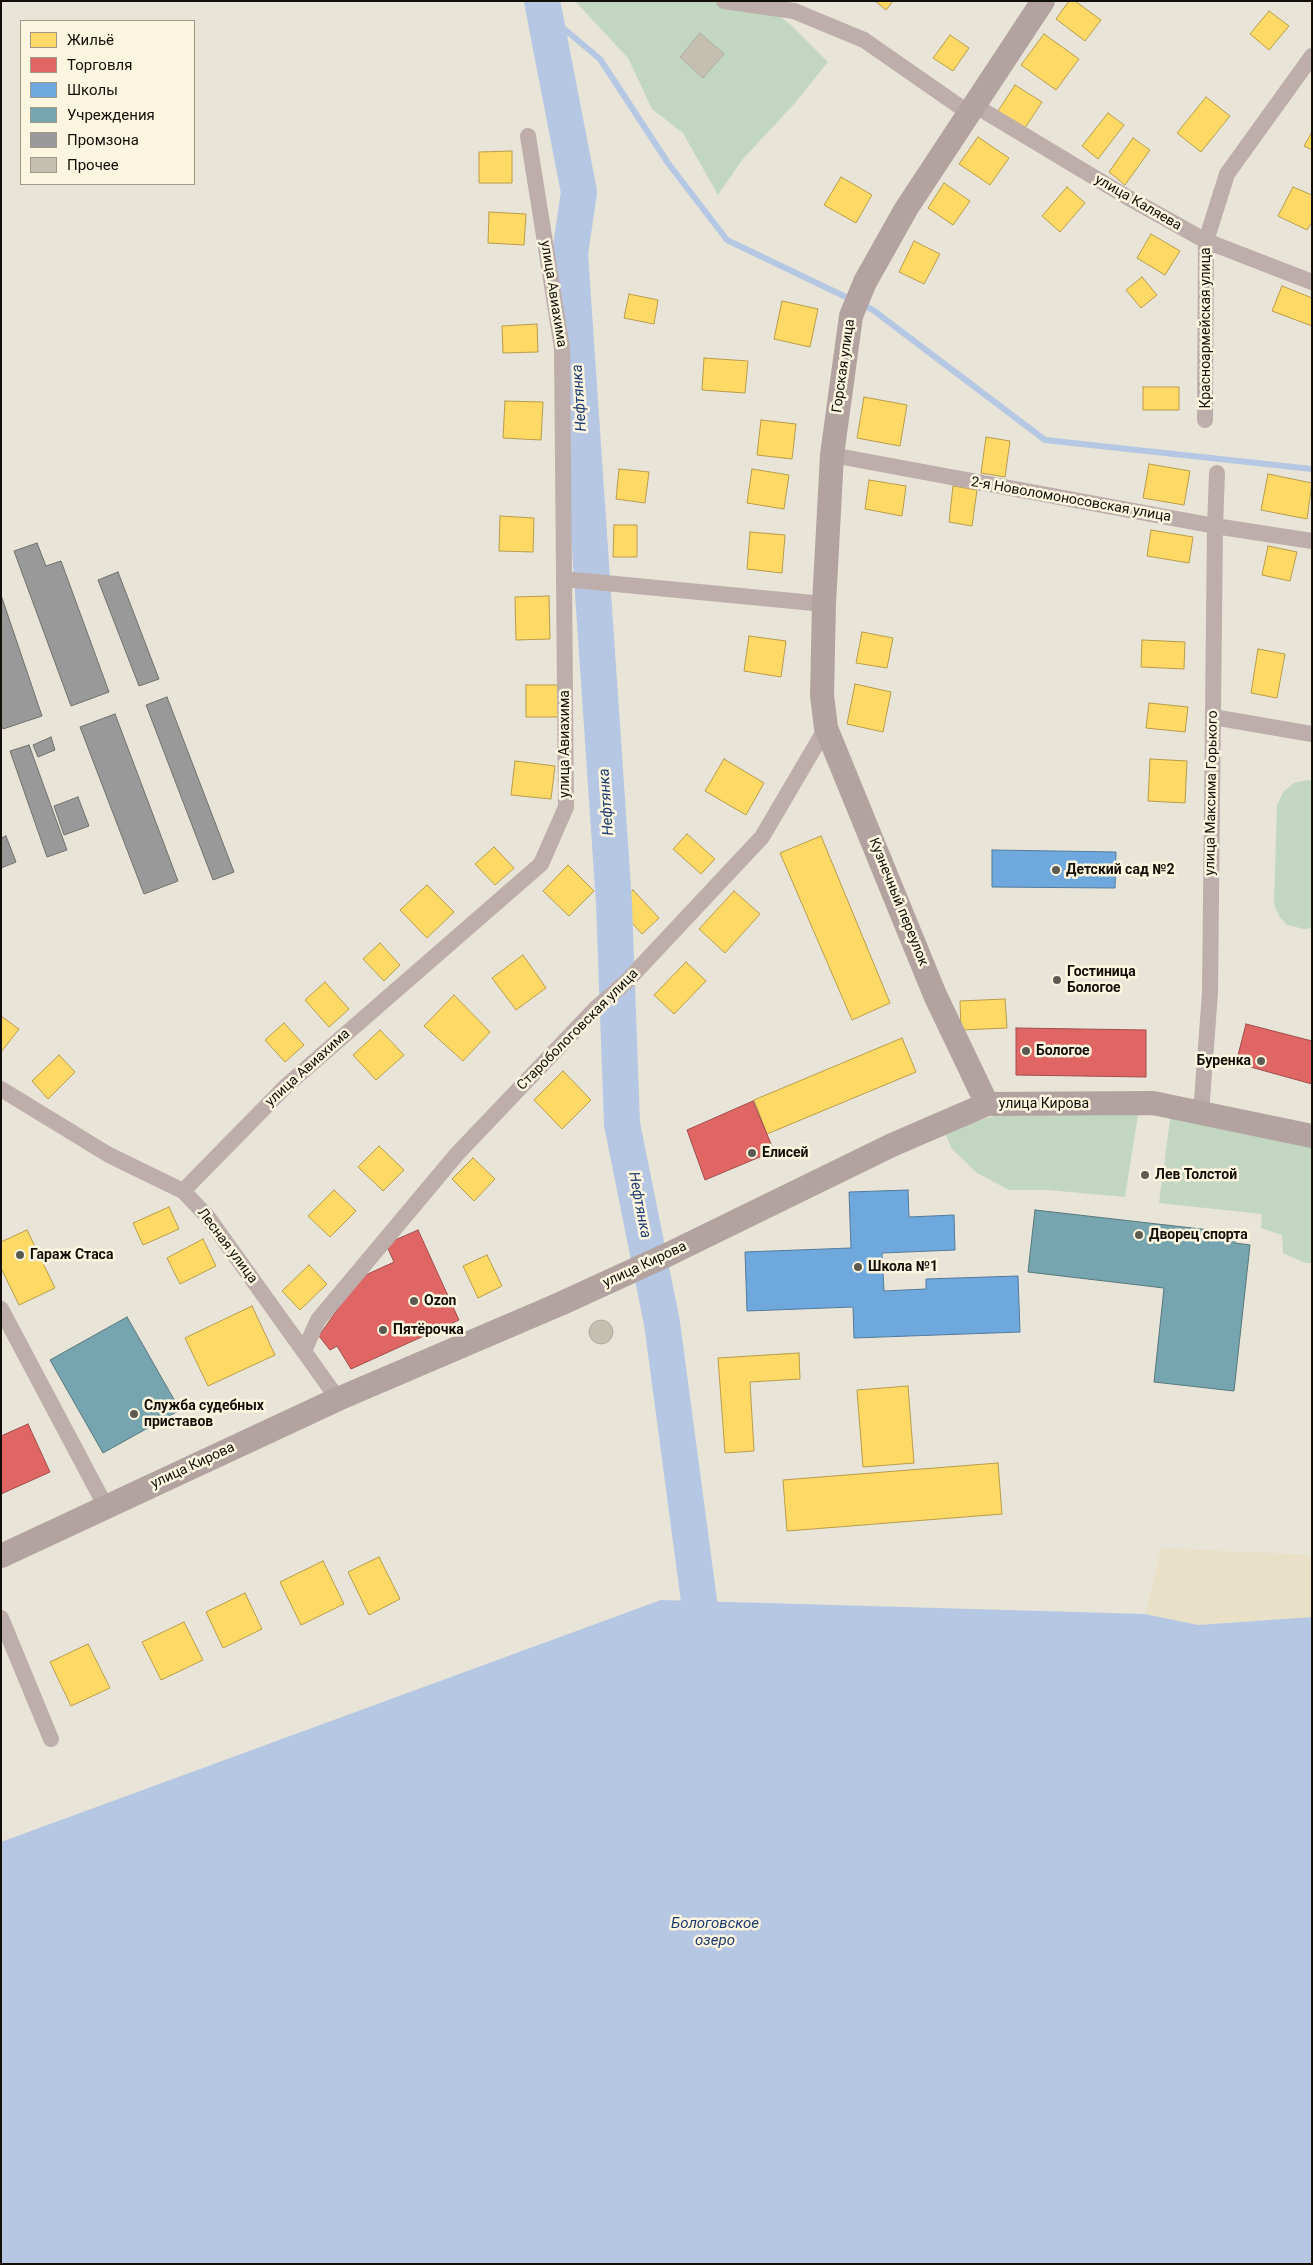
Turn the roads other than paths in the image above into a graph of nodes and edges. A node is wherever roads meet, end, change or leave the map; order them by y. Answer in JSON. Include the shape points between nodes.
{"nodes":[{"id":1,"x":724,"y":1,"type":"edge"},
{"id":2,"x":1043,"y":1,"type":"edge"},
{"id":3,"x":1312,"y":56,"type":"edge"},
{"id":4,"x":971,"y":109,"type":"junction"},
{"id":5,"x":528,"y":136,"type":"dead end"},
{"id":6,"x":1206,"y":240,"type":"junction"},
{"id":7,"x":1312,"y":282,"type":"edge"},
{"id":8,"x":1206,"y":420,"type":"dead end"},
{"id":9,"x":832,"y":455,"type":"junction"},
{"id":10,"x":1217,"y":473,"type":"dead end"},
{"id":11,"x":1215,"y":526,"type":"junction"},
{"id":12,"x":1312,"y":541,"type":"edge"},
{"id":13,"x":564,"y":579,"type":"junction"},
{"id":14,"x":824,"y":604,"type":"junction"},
{"id":15,"x":822,"y":695,"type":"joint"},
{"id":16,"x":1213,"y":717,"type":"junction"},
{"id":17,"x":826,"y":728,"type":"junction"},
{"id":18,"x":1312,"y":734,"type":"edge"},
{"id":19,"x":1,"y":1088,"type":"edge"},
{"id":20,"x":987,"y":1104,"type":"junction"},
{"id":21,"x":1201,"y":1113,"type":"junction"},
{"id":22,"x":1312,"y":1136,"type":"edge"},
{"id":23,"x":183,"y":1191,"type":"junction"},
{"id":24,"x":1,"y":1309,"type":"edge"},
{"id":25,"x":304,"y":1351,"type":"junction"},
{"id":26,"x":338,"y":1399,"type":"junction"},
{"id":27,"x":106,"y":1507,"type":"junction"},
{"id":28,"x":1,"y":1556,"type":"edge"},
{"id":29,"x":1,"y":1618,"type":"edge"},
{"id":30,"x":51,"y":1739,"type":"dead end"}],
"edges":[{"from":1,"to":4,"type":"street","name":"улица Каляева","via":[[794,11],[864,40]]},
{"from":2,"to":4,"type":"main road","name":"Горская улица"},
{"from":3,"to":6,"type":"street","name":"Красноармейская улица","via":[[1228,174]]},
{"from":4,"to":6,"type":"street","name":"улица Каляева"},
{"from":4,"to":9,"type":"main road","name":"Горская улица","via":[[906,209],[865,282],[851,316]]},
{"from":5,"to":13,"type":"street","name":"улица Авиахима","via":[[562,348]]},
{"from":6,"to":7,"type":"street","name":"улица Каляева"},
{"from":6,"to":8,"type":"street","name":"Красноармейская улица"},
{"from":9,"to":11,"type":"street","name":"2-я Новоломоносовская улица"},
{"from":9,"to":14,"type":"main road","name":"Горская улица"},
{"from":10,"to":11,"type":"street","name":"улица Максима Горького"},
{"from":11,"to":12,"type":"street","name":"2-я Новоломоносовская улица"},
{"from":11,"to":16,"type":"street","name":"улица Максима Горького"},
{"from":13,"to":14,"type":"street"},
{"from":13,"to":23,"type":"street","name":"улица Авиахима","via":[[566,807],[541,864],[286,1086]]},
{"from":14,"to":15,"type":"main road","name":"Горская улица"},
{"from":15,"to":17,"type":"main road","name":"Кузнечный переулок"},
{"from":16,"to":18,"type":"street"},
{"from":16,"to":21,"type":"street","name":"улица Максима Горького","via":[[1210,992]]},
{"from":17,"to":20,"type":"main road","name":"Кузнечный переулок","via":[[935,994]]},
{"from":17,"to":25,"type":"street","name":"Старобологовская улица","via":[[762,837],[627,981],[596,1008],[457,1154],[318,1320]]},
{"from":19,"to":23,"type":"street","name":"Лесная улица","via":[[109,1154]]},
{"from":20,"to":21,"type":"main road","name":"улица Кирова","via":[[1153,1103]]},
{"from":20,"to":26,"type":"main road","name":"улица Кирова","via":[[892,1144],[582,1294]]},
{"from":21,"to":22,"type":"main road","name":"улица Кирова"},
{"from":23,"to":25,"type":"street","name":"Лесная улица","via":[[207,1216]]},
{"from":24,"to":27,"type":"street"},
{"from":25,"to":26,"type":"street","name":"Лесная улица"},
{"from":26,"to":27,"type":"main road","name":"улица Кирова"},
{"from":27,"to":28,"type":"main road","name":"улица Кирова"},
{"from":29,"to":30,"type":"street"}]}
